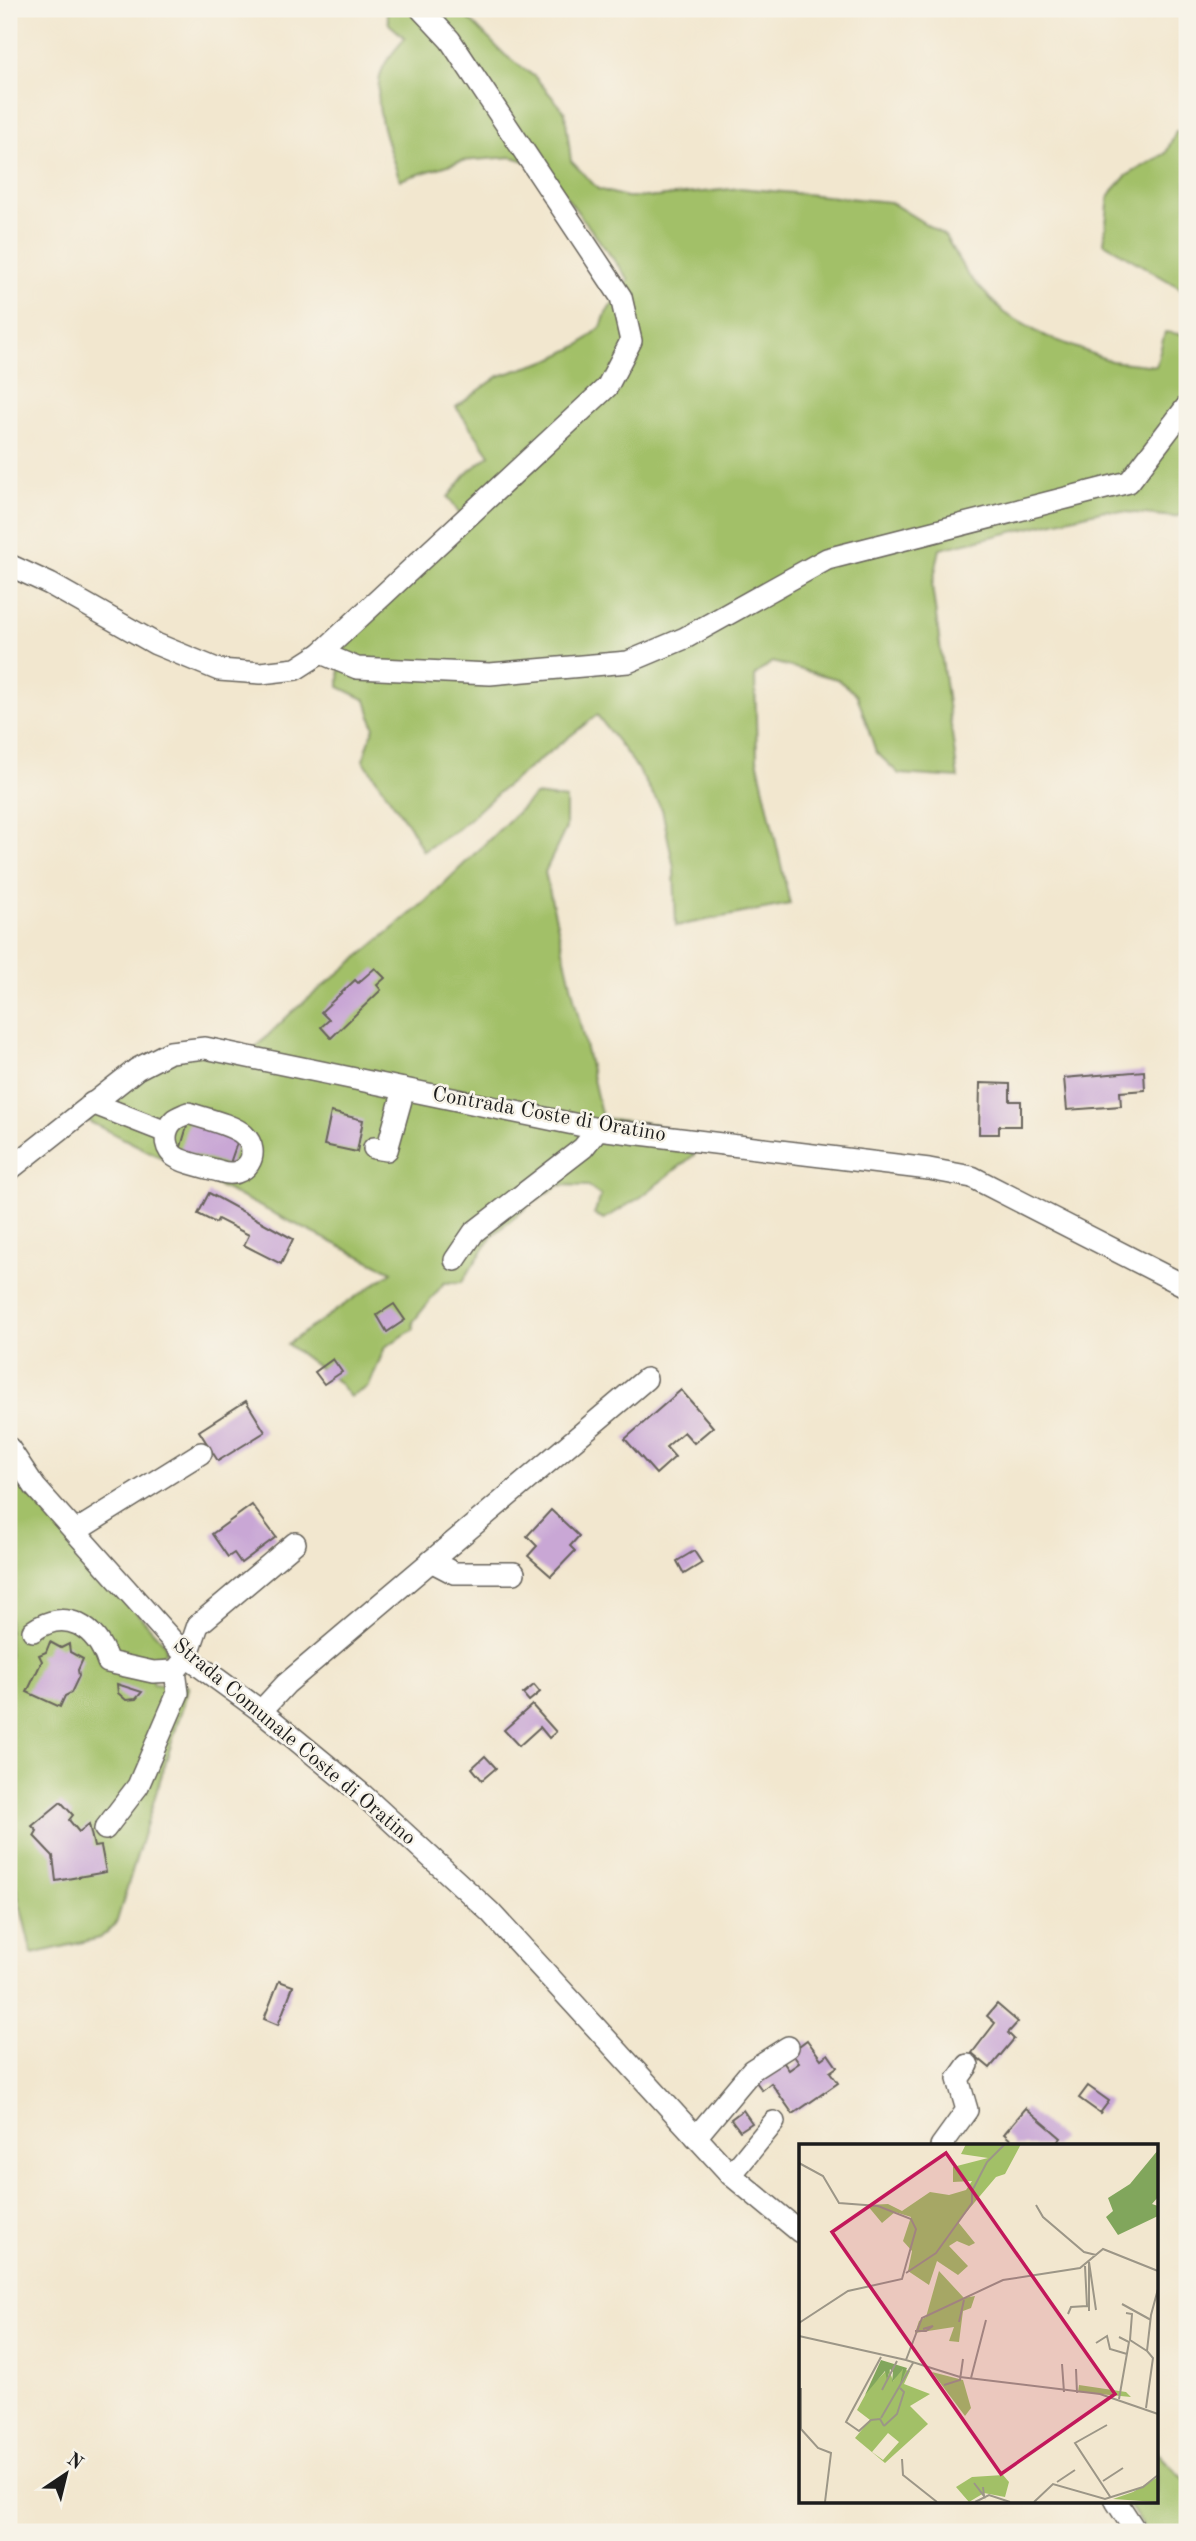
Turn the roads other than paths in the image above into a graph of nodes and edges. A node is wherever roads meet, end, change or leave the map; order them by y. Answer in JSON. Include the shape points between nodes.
{"nodes":[{"id":1,"x":421,"y":9,"type":"edge"},
{"id":2,"x":1187,"y":406,"type":"edge"},
{"id":3,"x":9,"y":565,"type":"edge"},
{"id":4,"x":321,"y":653,"type":"junction"},
{"id":5,"x":404,"y":1089,"type":"junction"},
{"id":6,"x":92,"y":1104,"type":"junction"},
{"id":7,"x":598,"y":1129,"type":"junction"},
{"id":8,"x":166,"y":1132,"type":"dead end"},
{"id":9,"x":374,"y":1148,"type":"dead end"},
{"id":10,"x":9,"y":1170,"type":"edge"},
{"id":11,"x":455,"y":1260,"type":"dead end"},
{"id":12,"x":1187,"y":1287,"type":"edge"},
{"id":13,"x":646,"y":1379,"type":"dead end"},
{"id":14,"x":9,"y":1448,"type":"edge"},
{"id":15,"x":201,"y":1453,"type":"dead end"},
{"id":16,"x":76,"y":1531,"type":"junction"},
{"id":17,"x":295,"y":1543,"type":"dead end"},
{"id":18,"x":432,"y":1561,"type":"junction"},
{"id":19,"x":514,"y":1573,"type":"dead end"},
{"id":20,"x":33,"y":1631,"type":"dead end"},
{"id":21,"x":181,"y":1664,"type":"junction"},
{"id":22,"x":261,"y":1711,"type":"junction"},
{"id":23,"x":105,"y":1829,"type":"dead end"},
{"id":24,"x":788,"y":2047,"type":"dead end"},
{"id":25,"x":968,"y":2064,"type":"dead end"},
{"id":26,"x":774,"y":2122,"type":"dead end"},
{"id":27,"x":696,"y":2137,"type":"junction"},
{"id":28,"x":942,"y":2144,"type":"edge"},
{"id":29,"x":730,"y":2175,"type":"junction"},
{"id":30,"x":799,"y":2231,"type":"edge"},
{"id":31,"x":1117,"y":2502,"type":"edge"},
{"id":32,"x":1136,"y":2532,"type":"edge"}],
"edges":[{"from":1,"to":4,"type":"street","via":[[450,40],[608,274],[621,297],[631,341],[607,387]]},
{"from":2,"to":4,"type":"street","via":[[1129,482],[827,559],[685,638],[628,662],[489,674],[358,668]]},
{"from":3,"to":4,"type":"street","via":[[50,583],[156,644],[219,670],[261,673],[296,669]]},
{"from":5,"to":6,"type":"street","name":"Contrada Coste di Oratino","via":[[205,1048],[170,1052],[137,1069]]},
{"from":5,"to":7,"type":"street","name":"Contrada Coste di Oratino"},
{"from":5,"to":9,"type":"street","via":[[387,1150]]},
{"from":6,"to":8,"type":"street"},
{"from":6,"to":10,"type":"street","name":"Contrada Coste di Oratino"},
{"from":7,"to":11,"type":"street","via":[[583,1148],[474,1232]]},
{"from":7,"to":12,"type":"street","name":"Contrada Coste di Oratino","via":[[972,1177]]},
{"from":13,"to":18,"type":"street"},
{"from":14,"to":16,"type":"street","name":"Strada Comunale Coste di Oratino","via":[[35,1487]]},
{"from":15,"to":16,"type":"street"},
{"from":16,"to":21,"type":"street","name":"Strada Comunale Coste di Oratino"},
{"from":17,"to":21,"type":"street","via":[[198,1625]]},
{"from":18,"to":19,"type":"street","via":[[454,1573]]},
{"from":18,"to":22,"type":"street","via":[[286,1684]]},
{"from":20,"to":21,"type":"street","via":[[44,1623],[70,1622],[85,1628],[102,1644],[108,1662],[153,1672]]},
{"from":21,"to":22,"type":"street","name":"Strada Comunale Coste di Oratino"},
{"from":21,"to":23,"type":"street","via":[[178,1693],[138,1786]]},
{"from":22,"to":27,"type":"street","name":"Strada Comunale Coste di Oratino","via":[[363,1795],[490,1912]]},
{"from":24,"to":27,"type":"street","via":[[752,2070]]},
{"from":25,"to":28,"type":"street","via":[[958,2079],[967,2110]]},
{"from":26,"to":29,"type":"street"},
{"from":27,"to":29,"type":"street","name":"Strada Comunale Coste di Oratino"},
{"from":29,"to":30,"type":"street","name":"Strada Comunale Coste di Oratino"},
{"from":31,"to":32,"type":"street"}]}
